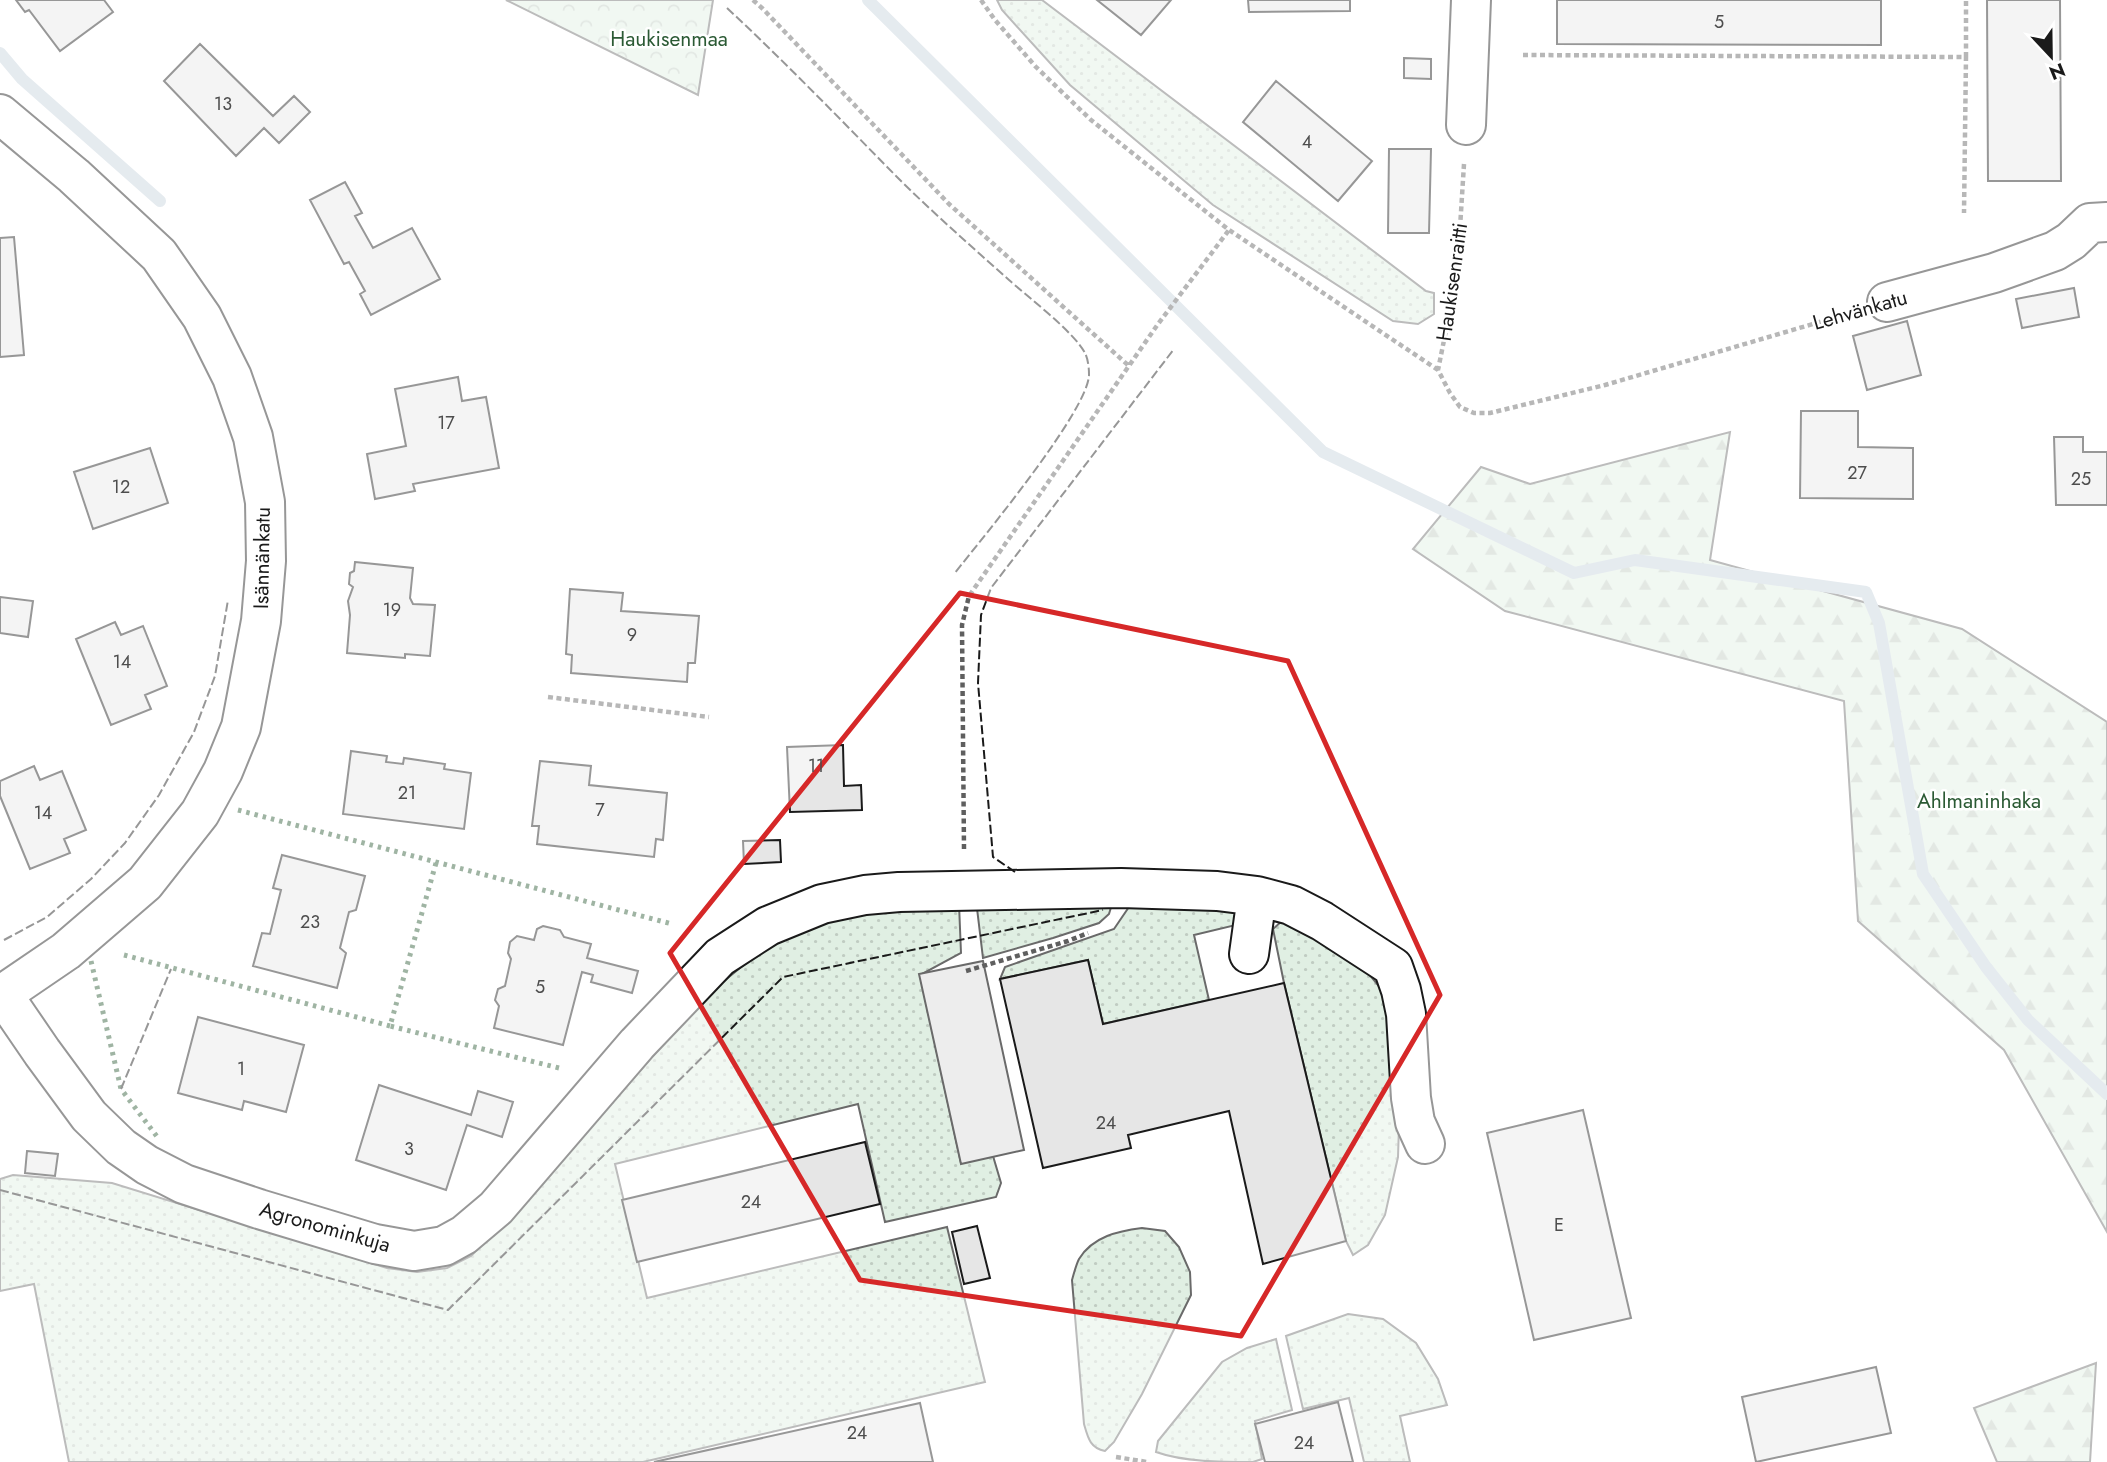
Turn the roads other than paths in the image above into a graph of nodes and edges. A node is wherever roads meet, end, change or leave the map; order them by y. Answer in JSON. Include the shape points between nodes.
{"nodes":[{"id":1,"x":1471,"y":0,"type":"edge"},
{"id":2,"x":0,"y":114,"type":"edge"},
{"id":3,"x":1466,"y":125,"type":"road end"},
{"id":4,"x":2107,"y":222,"type":"edge"},
{"id":5,"x":1887,"y":302,"type":"road end"},
{"id":6,"x":1257,"y":896,"type":"junction"},
{"id":7,"x":1249,"y":954,"type":"dead end"},
{"id":8,"x":1,"y":996,"type":"edge"},
{"id":9,"x":1425,"y":1144,"type":"dead end"}],
"edges":[{"from":1,"to":3,"type":"street"},
{"from":2,"to":8,"type":"street","name":"Isännänkatu","via":[[159,255],[202,317],[232,377],[253,437],[265,502],[266,561],[261,621],[241,727],[200,813],[145,883],[66,951]]},
{"from":4,"to":5,"type":"street","name":"Lehvänkatu","via":[[2090,223],[2071,241],[1994,273]]},
{"from":6,"to":7,"type":"street"},
{"from":6,"to":8,"type":"street","name":"Agronominkuja","via":[[1121,888],[866,895],[822,904],[768,926],[720,957],[637,1044],[496,1208],[464,1236],[444,1246],[414,1251],[259,1209],[184,1184],[147,1165],[89,1116]]},
{"from":6,"to":9,"type":"street","name":"Agronominkuja","via":[[1322,921],[1394,967],[1406,1014],[1415,1122]]}]}
